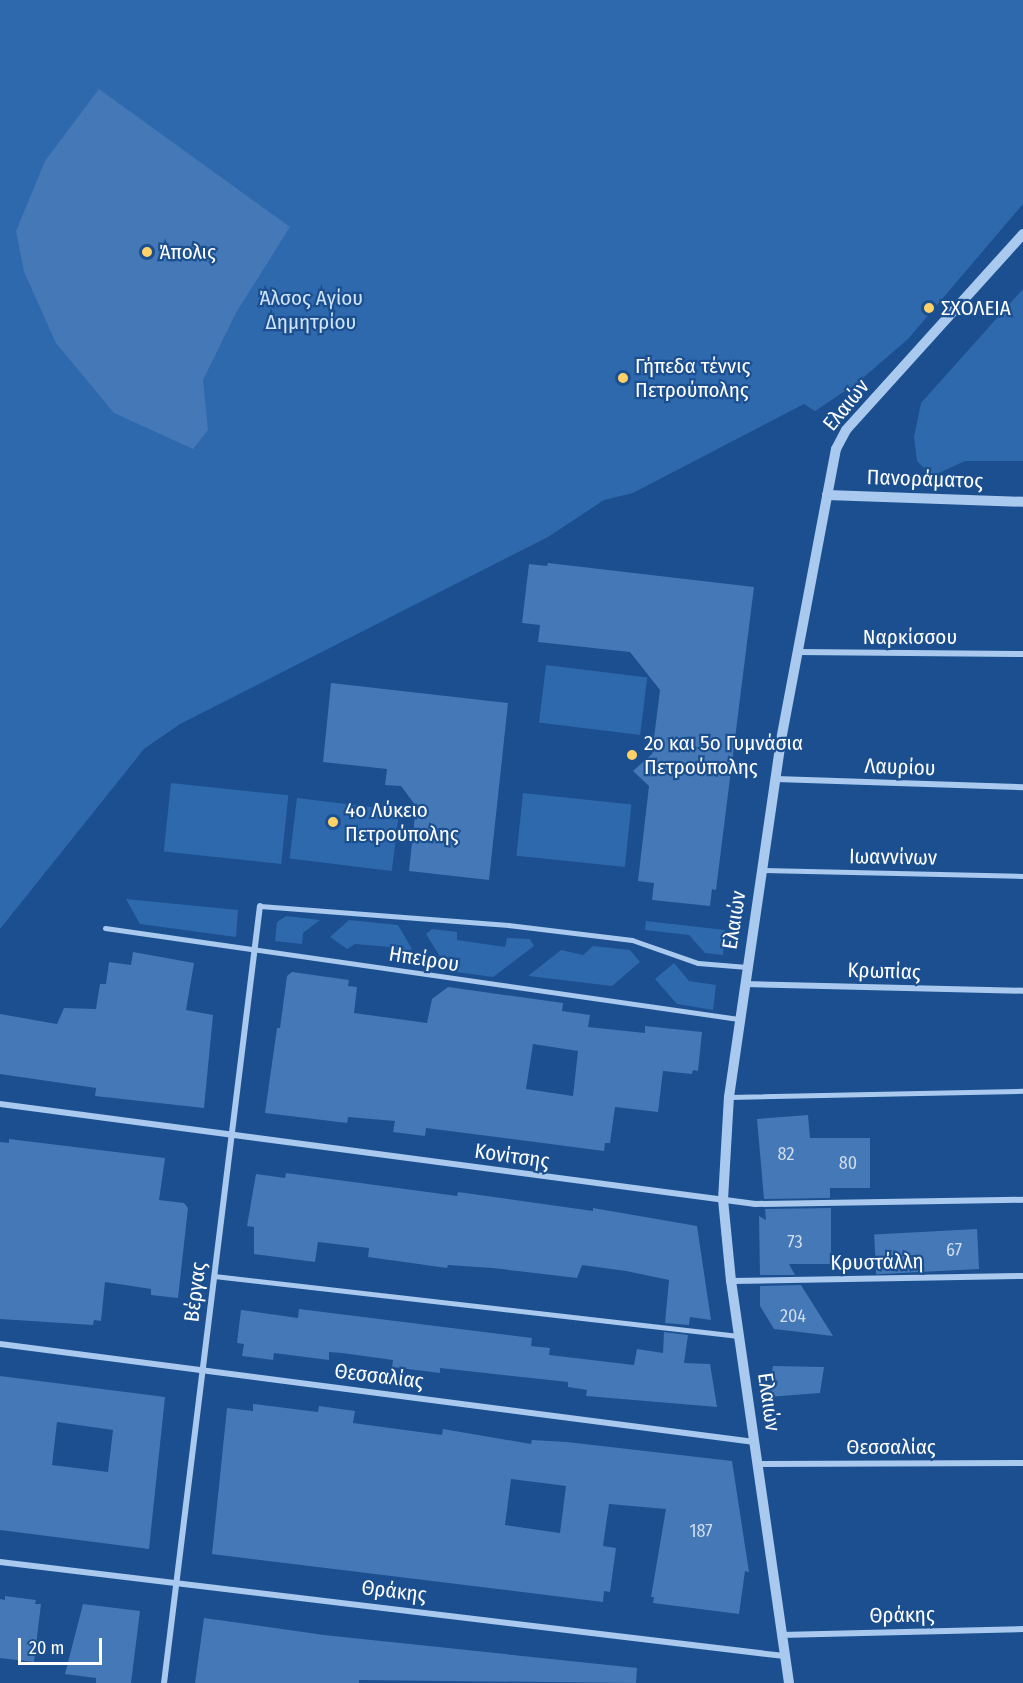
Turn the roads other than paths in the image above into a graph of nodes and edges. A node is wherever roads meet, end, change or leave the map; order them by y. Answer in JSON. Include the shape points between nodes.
{"nodes":[{"id":1,"x":1023,"y":234,"type":"edge"},
{"id":2,"x":826,"y":495,"type":"junction"},
{"id":3,"x":1023,"y":502,"type":"edge"},
{"id":4,"x":797,"y":652,"type":"junction"},
{"id":5,"x":1023,"y":654,"type":"edge"},
{"id":6,"x":776,"y":779,"type":"junction"},
{"id":7,"x":1023,"y":787,"type":"edge"},
{"id":8,"x":761,"y":870,"type":"junction"},
{"id":9,"x":1023,"y":876,"type":"edge"},
{"id":10,"x":260,"y":906,"type":"joint"},
{"id":11,"x":105,"y":928,"type":"dead end"},
{"id":12,"x":254,"y":948,"type":"junction"},
{"id":13,"x":747,"y":967,"type":"junction"},
{"id":14,"x":744,"y":984,"type":"junction"},
{"id":15,"x":1023,"y":991,"type":"edge"},
{"id":16,"x":739,"y":1019,"type":"junction"},
{"id":17,"x":1023,"y":1091,"type":"edge"},
{"id":18,"x":729,"y":1097,"type":"junction"},
{"id":19,"x":0,"y":1104,"type":"edge"},
{"id":20,"x":230,"y":1135,"type":"junction"},
{"id":21,"x":723,"y":1200,"type":"junction"},
{"id":22,"x":1023,"y":1200,"type":"edge"},
{"id":23,"x":214,"y":1276,"type":"junction"},
{"id":24,"x":1023,"y":1276,"type":"edge"},
{"id":25,"x":731,"y":1281,"type":"junction"},
{"id":26,"x":739,"y":1336,"type":"junction"},
{"id":27,"x":0,"y":1344,"type":"edge"},
{"id":28,"x":201,"y":1369,"type":"junction"},
{"id":29,"x":754,"y":1442,"type":"junction"},
{"id":30,"x":1023,"y":1463,"type":"edge"},
{"id":31,"x":759,"y":1464,"type":"junction"},
{"id":32,"x":0,"y":1562,"type":"edge"},
{"id":33,"x":176,"y":1581,"type":"junction"},
{"id":34,"x":1023,"y":1629,"type":"edge"},
{"id":35,"x":781,"y":1635,"type":"junction"},
{"id":36,"x":784,"y":1656,"type":"junction"},
{"id":37,"x":164,"y":1683,"type":"edge"},
{"id":38,"x":789,"y":1683,"type":"edge"}],
"edges":[{"from":1,"to":2,"type":"street","name":"Ελαιών","via":[[846,430],[836,449]]},
{"from":2,"to":3,"type":"street","name":"Πανοράματος"},
{"from":2,"to":4,"type":"street","name":"Ελαιών"},
{"from":4,"to":5,"type":"street","name":"Ναρκίσσου"},
{"from":4,"to":6,"type":"street","name":"Ελαιών"},
{"from":6,"to":7,"type":"street","name":"Λαυρίου"},
{"from":6,"to":8,"type":"street","name":"Ελαιών"},
{"from":8,"to":9,"type":"street","name":"Ιωαννίνων"},
{"from":8,"to":13,"type":"street","name":"Ελαιών"},
{"from":10,"to":12,"type":"street","name":"Βέργας"},
{"from":10,"to":13,"type":"street","name":"Ηπείρου","via":[[508,925],[632,940],[698,963]]},
{"from":11,"to":12,"type":"street","name":"Ηπείρου"},
{"from":12,"to":16,"type":"street","name":"Ηπείρου"},
{"from":12,"to":20,"type":"street","name":"Βέργας"},
{"from":13,"to":14,"type":"street","name":"Ελαιών"},
{"from":14,"to":15,"type":"street","name":"Κρωπίας"},
{"from":14,"to":16,"type":"street","name":"Ελαιών"},
{"from":16,"to":18,"type":"street","name":"Ελαιών"},
{"from":17,"to":18,"type":"street"},
{"from":18,"to":21,"type":"street","name":"Ελαιών"},
{"from":19,"to":20,"type":"street","name":"Κονίτσης"},
{"from":20,"to":21,"type":"street","name":"Κονίτσης"},
{"from":20,"to":23,"type":"street","name":"Βέργας"},
{"from":21,"to":22,"type":"street","name":"Κονίτσης","via":[[755,1204]]},
{"from":21,"to":25,"type":"street","name":"Ελαιών"},
{"from":23,"to":26,"type":"street"},
{"from":23,"to":28,"type":"street","name":"Βέργας"},
{"from":24,"to":25,"type":"street","name":"Κρυστάλλη"},
{"from":25,"to":26,"type":"street","name":"Ελαιών"},
{"from":26,"to":29,"type":"street","name":"Ελαιών"},
{"from":27,"to":28,"type":"street","name":"Θεσσαλίας"},
{"from":28,"to":29,"type":"street","name":"Θεσσαλίας"},
{"from":28,"to":33,"type":"street","name":"Βέργας"},
{"from":29,"to":31,"type":"street","name":"Ελαιών"},
{"from":30,"to":31,"type":"street","name":"Θεσσαλίας"},
{"from":31,"to":35,"type":"street","name":"Ελαιών"},
{"from":32,"to":33,"type":"street","name":"Θράκης"},
{"from":33,"to":36,"type":"street","name":"Θράκης"},
{"from":33,"to":37,"type":"street","name":"Βέργας"},
{"from":34,"to":35,"type":"street","name":"Θράκης"},
{"from":35,"to":36,"type":"street","name":"Ελαιών"},
{"from":36,"to":38,"type":"street","name":"Ελαιών"}]}
